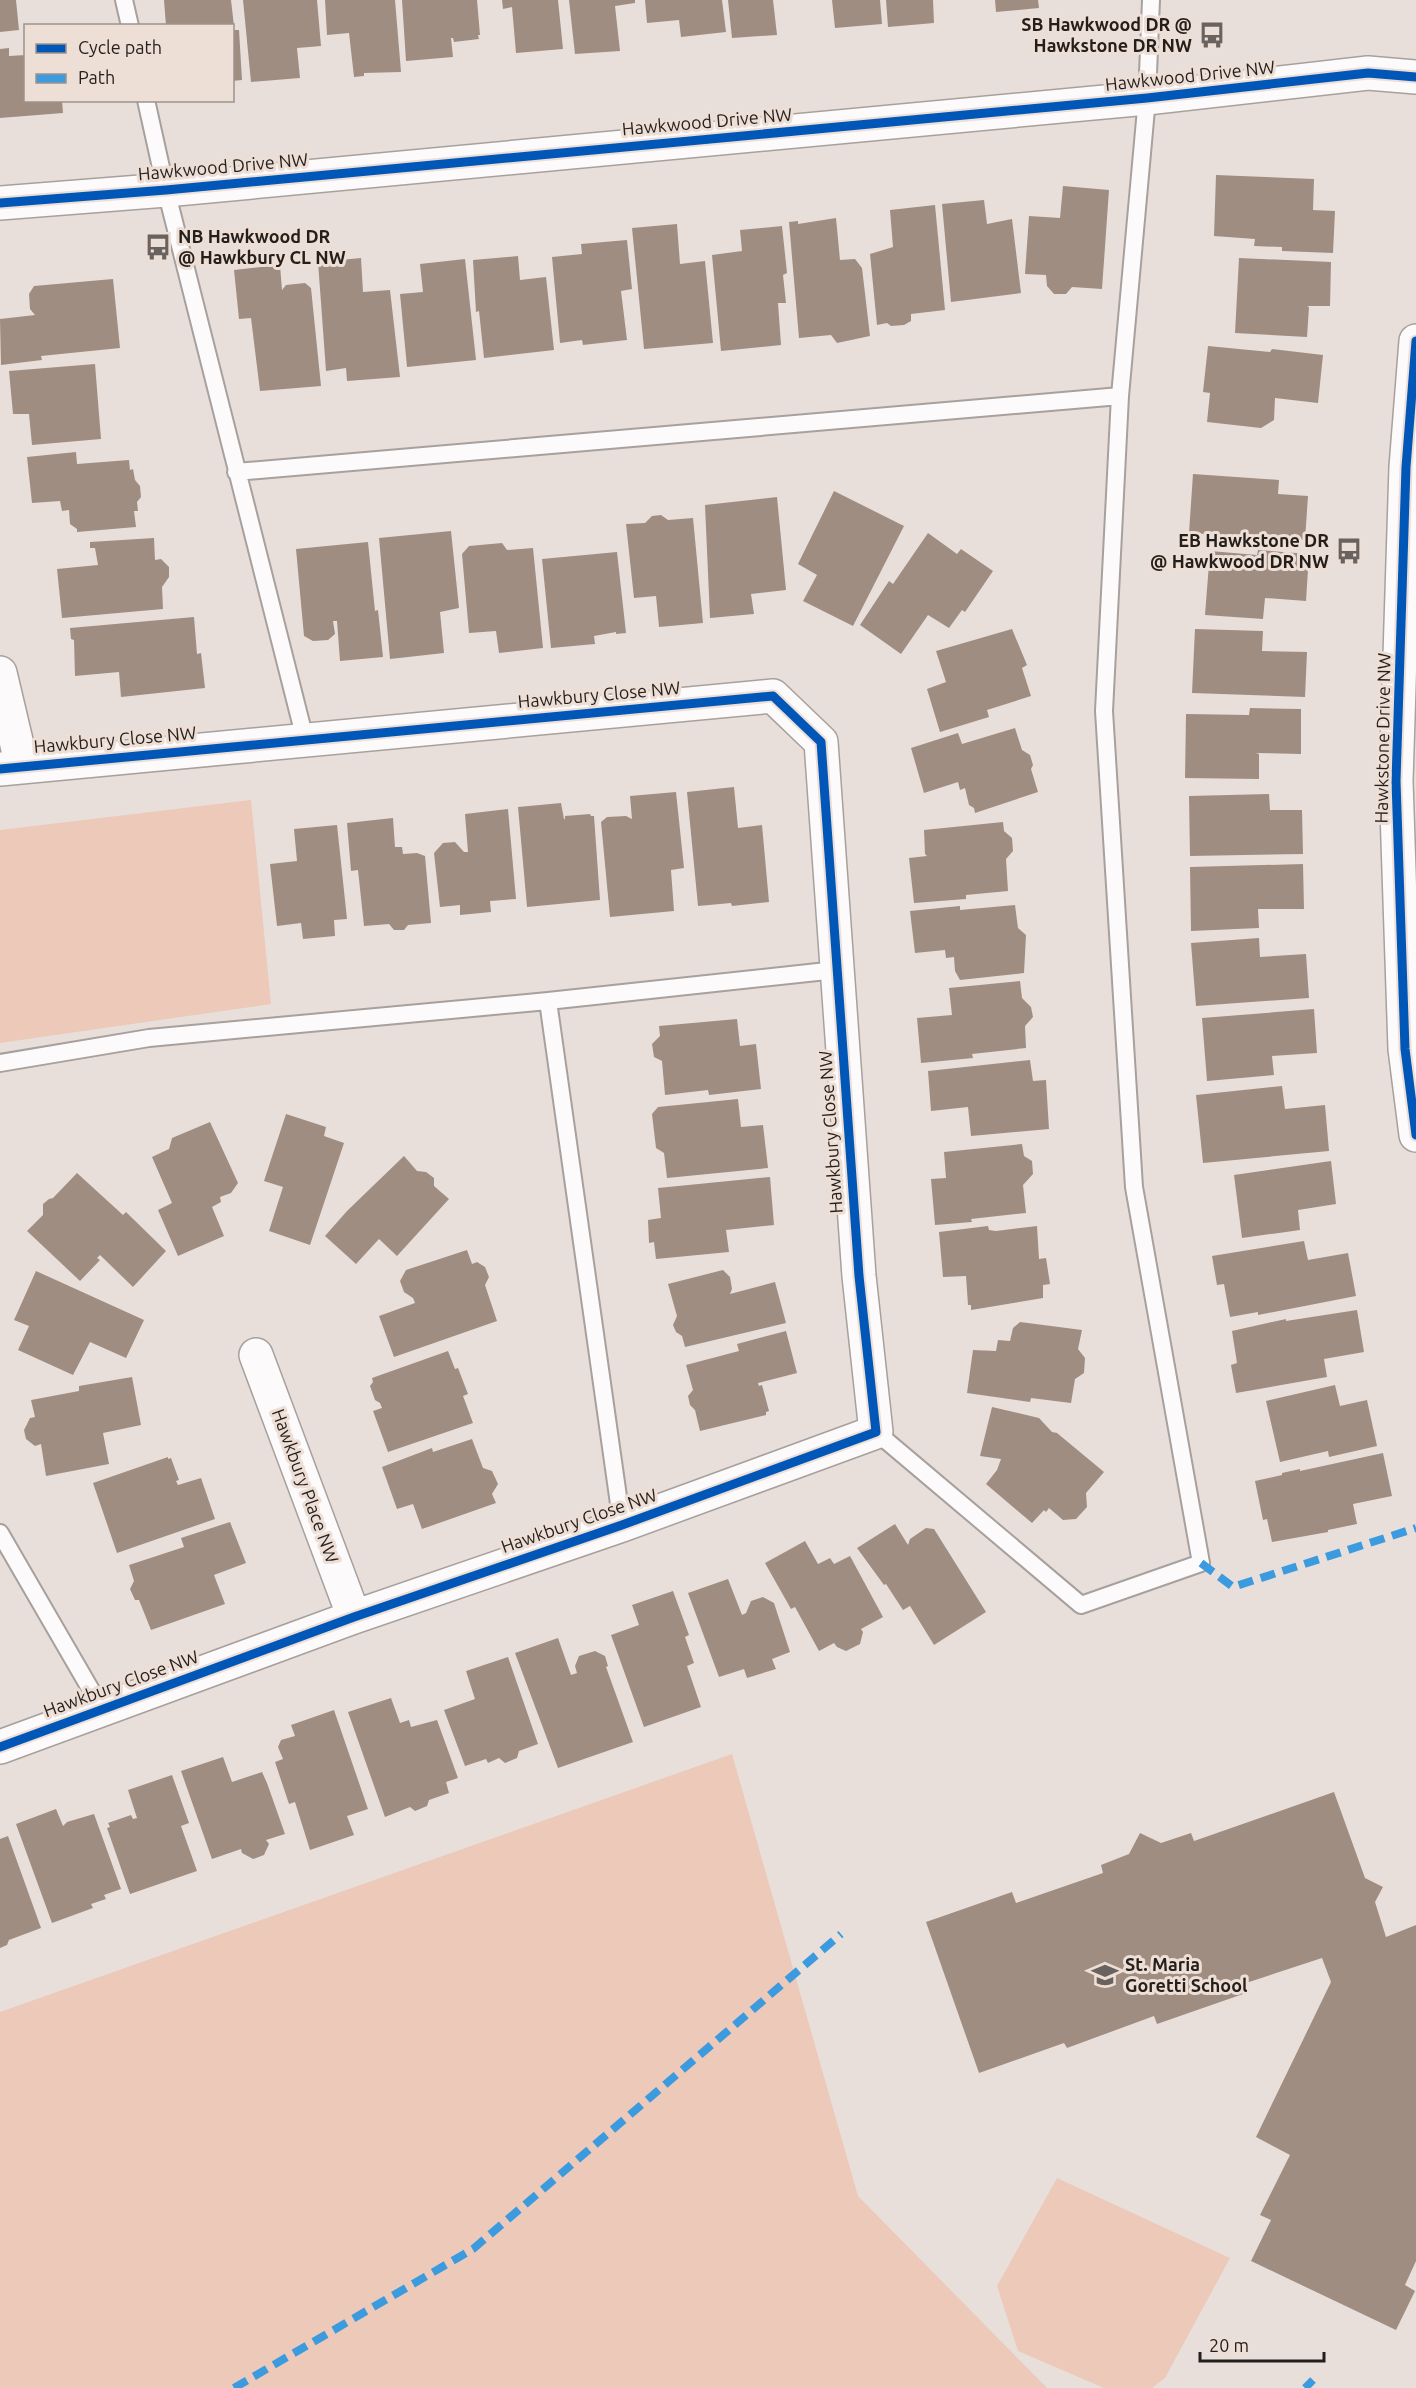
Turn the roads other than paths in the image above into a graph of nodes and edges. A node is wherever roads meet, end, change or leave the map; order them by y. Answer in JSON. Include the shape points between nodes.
{"nodes":[{"id":1,"x":124,"y":0,"type":"edge"},
{"id":2,"x":1151,"y":0,"type":"edge"},
{"id":3,"x":130,"y":24,"type":"edge"},
{"id":4,"x":1416,"y":77,"type":"edge"},
{"id":5,"x":1147,"y":98,"type":"junction"},
{"id":6,"x":146,"y":102,"type":"edge"},
{"id":7,"x":166,"y":190,"type":"junction"},
{"id":8,"x":0,"y":203,"type":"edge"},
{"id":9,"x":1416,"y":341,"type":"edge"},
{"id":10,"x":1120,"y":396,"type":"junction"},
{"id":11,"x":236,"y":472,"type":"junction"},
{"id":12,"x":0,"y":673,"type":"edge"},
{"id":13,"x":305,"y":739,"type":"junction"},
{"id":14,"x":11,"y":768,"type":"edge"},
{"id":15,"x":836,"y":970,"type":"junction"},
{"id":16,"x":548,"y":1001,"type":"junction"},
{"id":17,"x":0,"y":1063,"type":"edge"},
{"id":18,"x":1416,"y":1135,"type":"edge"},
{"id":19,"x":256,"y":1355,"type":"dead end"},
{"id":20,"x":876,"y":1432,"type":"junction"},
{"id":21,"x":622,"y":1525,"type":"junction"},
{"id":22,"x":0,"y":1533,"type":"edge"},
{"id":23,"x":354,"y":1617,"type":"junction"},
{"id":24,"x":102,"y":1709,"type":"junction"},
{"id":25,"x":0,"y":1746,"type":"edge"}],
"edges":[{"from":1,"to":3,"type":"lane"},
{"from":2,"to":5,"type":"lane"},
{"from":4,"to":5,"type":"street","name":"Hawkwood Drive NW","via":[[1368,73]]},
{"from":5,"to":7,"type":"street","name":"Hawkwood Drive NW"},
{"from":5,"to":10,"type":"lane"},
{"from":6,"to":7,"type":"lane"},
{"from":7,"to":8,"type":"street","name":"Hawkwood Drive NW"},
{"from":7,"to":11,"type":"lane"},
{"from":9,"to":18,"type":"street","name":"Hawkstone Drive NW","via":[[1406,467],[1396,781],[1405,1049]]},
{"from":10,"to":11,"type":"lane"},
{"from":10,"to":20,"type":"lane","via":[[1104,711],[1134,1186],[1200,1563],[1081,1605]]},
{"from":11,"to":13,"type":"lane"},
{"from":12,"to":14,"type":"street","name":"Hawkbury Close NW"},
{"from":13,"to":14,"type":"street","name":"Hawkbury Close NW"},
{"from":13,"to":15,"type":"street","name":"Hawkbury Close NW","via":[[773,696],[821,742]]},
{"from":15,"to":16,"type":"lane"},
{"from":15,"to":20,"type":"street","name":"Hawkbury Close NW","via":[[859,1276]]},
{"from":16,"to":17,"type":"lane","via":[[149,1038]]},
{"from":16,"to":21,"type":"lane"},
{"from":19,"to":23,"type":"street","name":"Hawkbury Place NW"},
{"from":20,"to":21,"type":"street","name":"Hawkbury Close NW"},
{"from":21,"to":23,"type":"street","name":"Hawkbury Close NW"},
{"from":22,"to":24,"type":"lane"},
{"from":23,"to":24,"type":"street","name":"Hawkbury Close NW"},
{"from":24,"to":25,"type":"street","name":"Hawkbury Close NW"}]}
